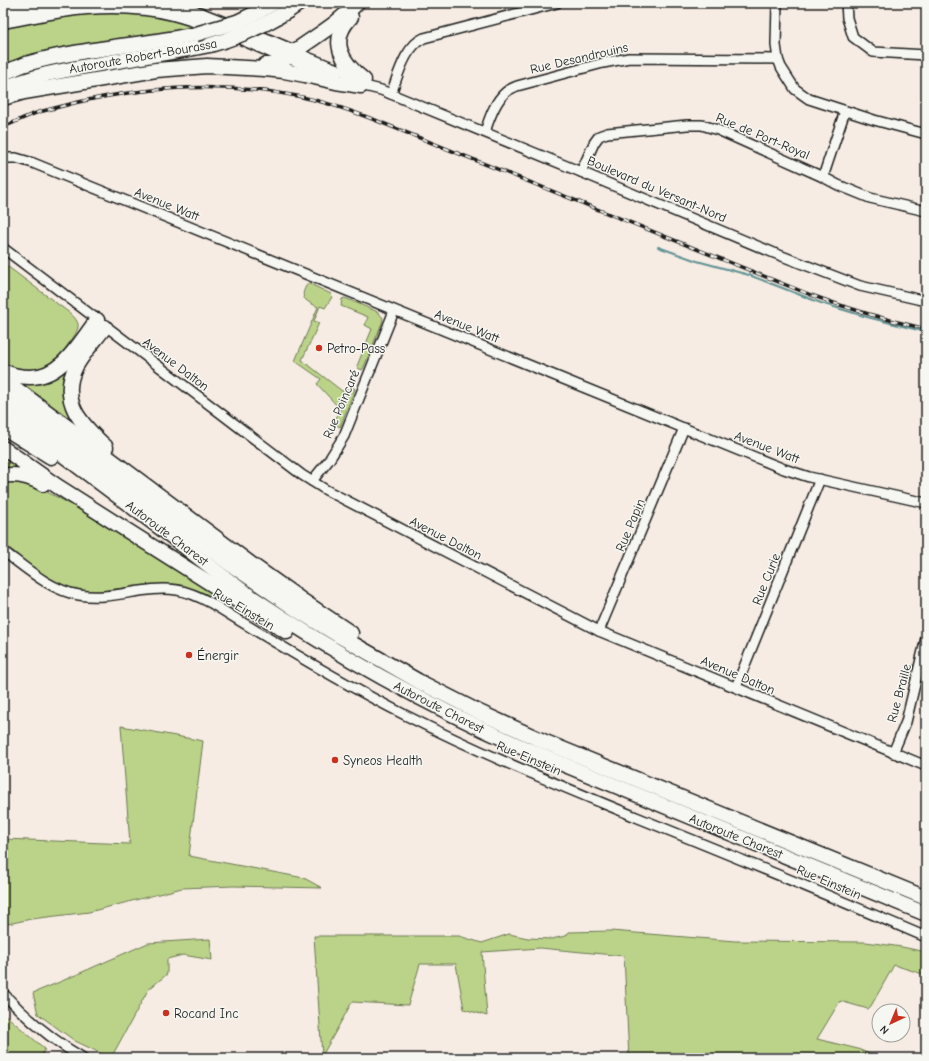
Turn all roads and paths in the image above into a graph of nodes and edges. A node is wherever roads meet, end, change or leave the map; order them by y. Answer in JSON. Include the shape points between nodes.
{"nodes":[{"id":1,"x":60,"y":3,"type":"edge"},
{"id":2,"x":159,"y":3,"type":"edge"},
{"id":3,"x":274,"y":3,"type":"edge"},
{"id":4,"x":300,"y":3,"type":"edge"},
{"id":5,"x":357,"y":3,"type":"edge"},
{"id":6,"x":363,"y":3,"type":"edge"},
{"id":7,"x":557,"y":3,"type":"edge"},
{"id":8,"x":777,"y":3,"type":"edge"},
{"id":9,"x":846,"y":3,"type":"edge"},
{"id":10,"x":3,"y":11,"type":"edge"},
{"id":11,"x":3,"y":22,"type":"edge"},
{"id":12,"x":291,"y":55,"type":"junction"},
{"id":13,"x":926,"y":55,"type":"edge"},
{"id":14,"x":778,"y":59,"type":"junction"},
{"id":15,"x":224,"y":67,"type":"junction"},
{"id":16,"x":3,"y":72,"type":"edge"},
{"id":17,"x":362,"y":83,"type":"junction"},
{"id":18,"x":3,"y":88,"type":"edge"},
{"id":19,"x":392,"y":94,"type":"junction"},
{"id":20,"x":3,"y":98,"type":"edge"},
{"id":21,"x":845,"y":111,"type":"junction"},
{"id":22,"x":485,"y":132,"type":"junction"},
{"id":23,"x":926,"y":134,"type":"edge"},
{"id":24,"x":3,"y":158,"type":"edge"},
{"id":25,"x":581,"y":172,"type":"junction"},
{"id":26,"x":823,"y":177,"type":"junction"},
{"id":27,"x":926,"y":211,"type":"edge"},
{"id":28,"x":3,"y":248,"type":"edge"},
{"id":29,"x":3,"y":254,"type":"edge"},
{"id":30,"x":28,"y":267,"type":"junction"},
{"id":31,"x":926,"y":302,"type":"edge"},
{"id":32,"x":394,"y":311,"type":"junction"},
{"id":33,"x":101,"y":323,"type":"junction"},
{"id":34,"x":3,"y":371,"type":"edge"},
{"id":35,"x":3,"y":379,"type":"edge"},
{"id":36,"x":3,"y":394,"type":"edge"},
{"id":37,"x":3,"y":410,"type":"edge"},
{"id":38,"x":3,"y":427,"type":"edge"},
{"id":39,"x":684,"y":428,"type":"junction"},
{"id":40,"x":3,"y":448,"type":"edge"},
{"id":41,"x":3,"y":476,"type":"edge"},
{"id":42,"x":820,"y":479,"type":"junction"},
{"id":43,"x":312,"y":481,"type":"junction"},
{"id":44,"x":926,"y":504,"type":"edge"},
{"id":45,"x":188,"y":518,"type":"junction"},
{"id":46,"x":111,"y":520,"type":"junction"},
{"id":47,"x":3,"y":551,"type":"edge"},
{"id":48,"x":240,"y":589,"type":"junction"},
{"id":49,"x":599,"y":631,"type":"junction"},
{"id":50,"x":926,"y":638,"type":"edge"},
{"id":51,"x":736,"y":687,"type":"junction"},
{"id":52,"x":416,"y":696,"type":"junction"},
{"id":53,"x":481,"y":713,"type":"junction"},
{"id":54,"x":893,"y":753,"type":"junction"},
{"id":55,"x":926,"y":766,"type":"edge"},
{"id":56,"x":926,"y":898,"type":"edge"},
{"id":57,"x":926,"y":914,"type":"edge"},
{"id":58,"x":926,"y":937,"type":"edge"},
{"id":59,"x":3,"y":993,"type":"edge"},
{"id":60,"x":83,"y":1058,"type":"edge"}],
"edges":[{"from":1,"to":10,"type":"main road"},
{"from":2,"to":12,"type":"main road","name":"Boulevard du Versant-Nord","via":[[203,15]]},
{"from":3,"to":16,"type":"highway","name":"Autoroute Robert-Bourassa","bridge":true,"via":[[237,22],[196,34],[76,53]]},
{"from":4,"to":18,"type":"highway","name":"Autoroute Robert-Bourassa","bridge":true,"via":[[270,22],[230,40],[172,53],[46,74]]},
{"from":5,"to":12,"type":"highway","via":[[327,31]]},
{"from":6,"to":17,"type":"highway","via":[[342,28],[339,44],[347,64]]},
{"from":7,"to":19,"type":"street","via":[[418,41],[406,55]]},
{"from":8,"to":14,"type":"street"},
{"from":9,"to":13,"type":"street","via":[[847,18],[853,37],[873,52]]},
{"from":11,"to":12,"type":"main road","name":"Boulevard du Versant-Nord","via":[[80,8],[144,9],[199,22]]},
{"from":12,"to":15,"type":"highway","via":[[280,63]]},
{"from":12,"to":17,"type":"street","name":"Boulevard du Versant-Nord"},
{"from":14,"to":21,"type":"street","via":[[795,89],[809,99]]},
{"from":14,"to":22,"type":"street","name":"Rue Desandrouins","via":[[629,58],[611,62],[517,86],[506,92],[492,112]]},
{"from":15,"to":17,"type":"highway","via":[[284,71],[336,82]]},
{"from":15,"to":20,"type":"highway","via":[[156,70],[24,92]]},
{"from":17,"to":19,"type":"street","name":"Boulevard du Versant-Nord"},
{"from":19,"to":22,"type":"street","name":"Boulevard du Versant-Nord"},
{"from":21,"to":23,"type":"street"},
{"from":21,"to":26,"type":"street"},
{"from":22,"to":25,"type":"street","name":"Boulevard du Versant-Nord"},
{"from":24,"to":32,"type":"street","name":"Avenue Watt","via":[[16,158],[33,163]]},
{"from":25,"to":26,"type":"street","name":"Rue de Port-Royal","via":[[599,136],[607,133],[702,125]]},
{"from":25,"to":31,"type":"street","name":"Boulevard du Versant-Nord","via":[[860,286]]},
{"from":26,"to":27,"type":"street","name":"Rue de Port-Royal","via":[[870,198]]},
{"from":28,"to":30,"type":"street","name":"Avenue Dalton"},
{"from":29,"to":30,"type":"street"},
{"from":30,"to":33,"type":"street","name":"Avenue Dalton"},
{"from":32,"to":39,"type":"street","name":"Avenue Watt"},
{"from":32,"to":43,"type":"street","name":"Rue Poincaré","via":[[344,436]]},
{"from":33,"to":34,"type":"highway","via":[[55,371],[32,377]]},
{"from":33,"to":43,"type":"street","name":"Avenue Dalton"},
{"from":33,"to":45,"type":"highway","via":[[70,381],[70,399],[74,410],[81,422],[101,443]]},
{"from":35,"to":45,"type":"highway"},
{"from":36,"to":53,"type":"highway","name":"Autoroute Charest","via":[[278,597],[390,666]]},
{"from":37,"to":48,"type":"highway","name":"Autoroute Charest"},
{"from":38,"to":48,"type":"highway","via":[[47,454],[201,565]]},
{"from":39,"to":42,"type":"street","name":"Avenue Watt","via":[[784,469]]},
{"from":39,"to":49,"type":"street","name":"Rue Papin"},
{"from":40,"to":46,"type":"highway"},
{"from":41,"to":46,"type":"highway","via":[[16,475],[33,479]]},
{"from":42,"to":44,"type":"street","name":"Avenue Watt"},
{"from":42,"to":51,"type":"street","name":"Rue Curie"},
{"from":43,"to":49,"type":"street","name":"Avenue Dalton"},
{"from":45,"to":53,"type":"highway","via":[[315,609]]},
{"from":46,"to":52,"type":"highway","via":[[319,650],[366,677]]},
{"from":47,"to":58,"type":"street","name":"Rue Einstein","via":[[47,583],[79,595],[103,596],[170,590],[198,596],[346,684],[460,742]]},
{"from":48,"to":52,"type":"highway","name":"Autoroute Charest","via":[[339,653]]},
{"from":49,"to":51,"type":"street","name":"Avenue Dalton"},
{"from":50,"to":54,"type":"street","name":"Rue Braille","via":[[906,722]]},
{"from":51,"to":54,"type":"street","name":"Avenue Dalton"},
{"from":52,"to":57,"type":"highway","name":"Autoroute Charest","via":[[486,732]]},
{"from":53,"to":56,"type":"highway","name":"Autoroute Charest"},
{"from":54,"to":55,"type":"street","name":"Avenue Dalton"},
{"from":59,"to":60,"type":"street","via":[[33,1023]]}]}
